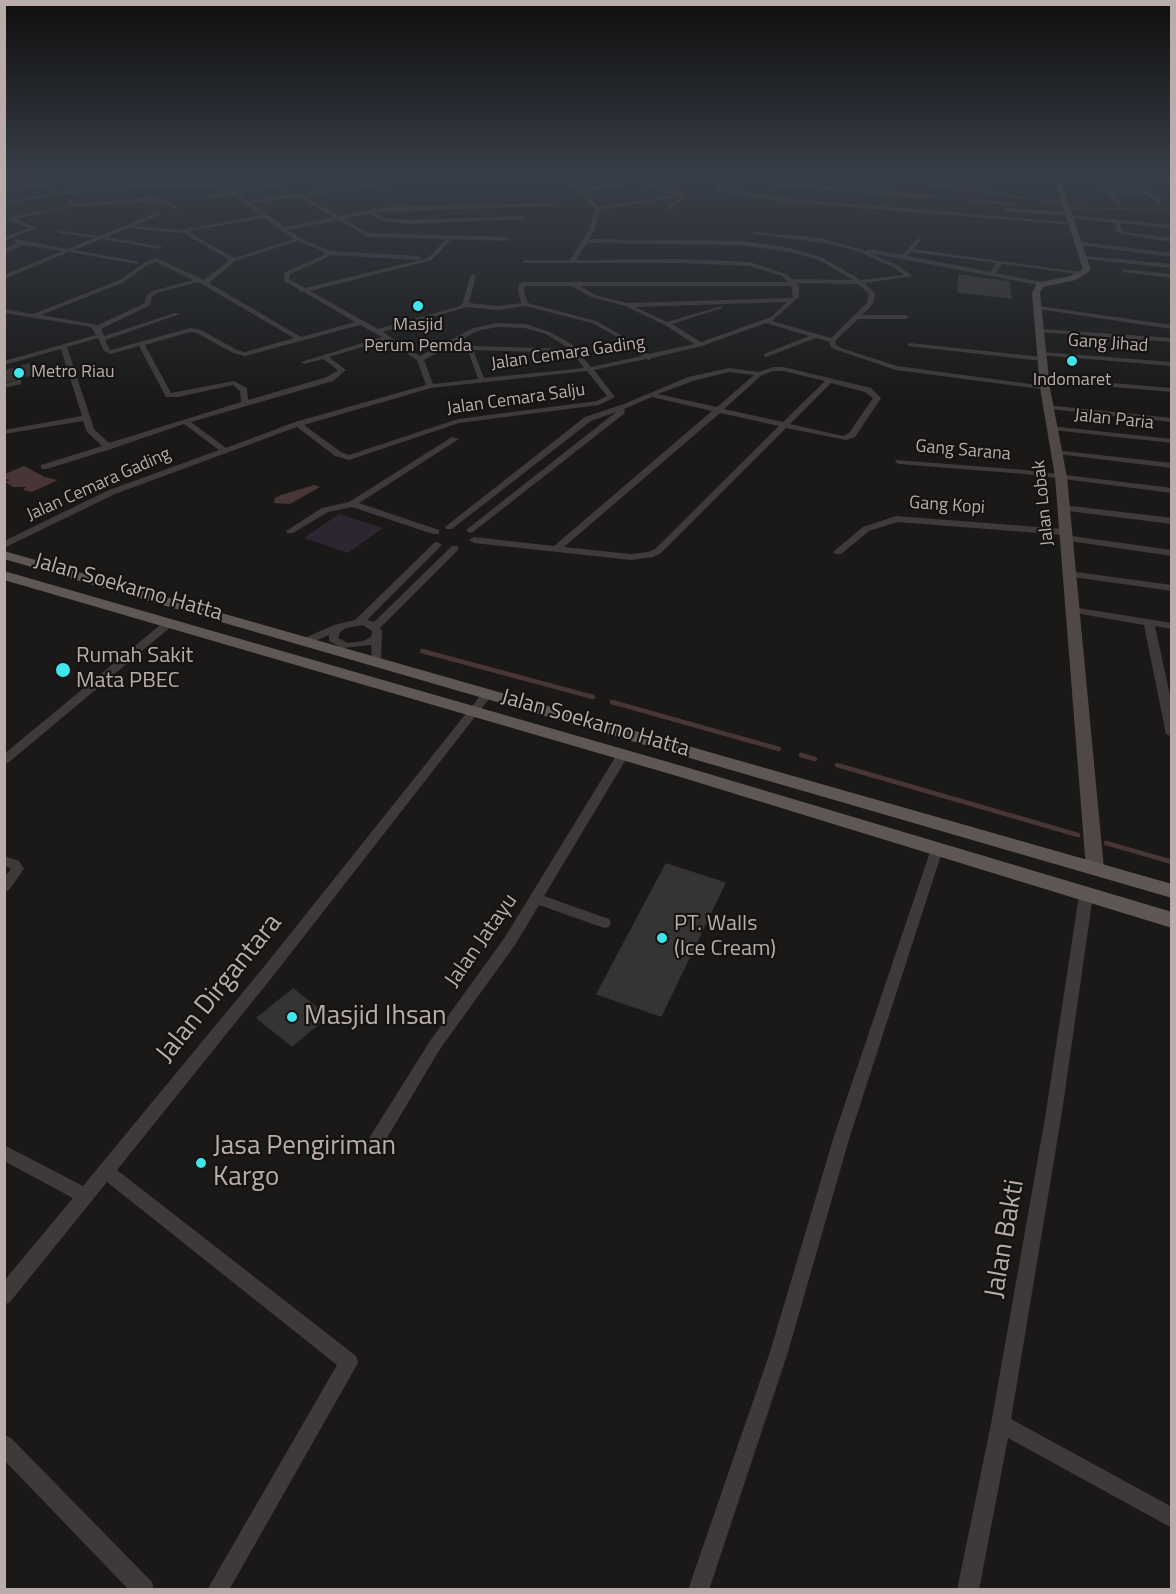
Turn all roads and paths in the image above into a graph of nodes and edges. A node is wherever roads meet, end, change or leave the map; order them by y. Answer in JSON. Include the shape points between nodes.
{"nodes":[{"id":1,"x":68,"y":251,"type":"edge"},
{"id":2,"x":71,"y":251,"type":"edge"},
{"id":3,"x":220,"y":251,"type":"edge"},
{"id":4,"x":260,"y":251,"type":"edge"},
{"id":5,"x":324,"y":251,"type":"edge"},
{"id":6,"x":437,"y":251,"type":"edge"},
{"id":7,"x":578,"y":251,"type":"edge"},
{"id":8,"x":677,"y":251,"type":"edge"},
{"id":9,"x":796,"y":251,"type":"edge"},
{"id":10,"x":862,"y":251,"type":"edge"},
{"id":11,"x":868,"y":251,"type":"edge"},
{"id":12,"x":909,"y":251,"type":"edge"},
{"id":13,"x":920,"y":251,"type":"edge"},
{"id":14,"x":1083,"y":251,"type":"edge"},
{"id":15,"x":1120,"y":251,"type":"edge"},
{"id":16,"x":1141,"y":251,"type":"edge"},
{"id":17,"x":329,"y":254,"type":"junction"},
{"id":18,"x":1172,"y":255,"type":"edge"},
{"id":19,"x":903,"y":257,"type":"junction"},
{"id":20,"x":1085,"y":258,"type":"junction"},
{"id":21,"x":429,"y":259,"type":"junction"},
{"id":22,"x":233,"y":260,"type":"junction"},
{"id":23,"x":572,"y":261,"type":"junction"},
{"id":24,"x":618,"y":261,"type":"junction"},
{"id":25,"x":681,"y":261,"type":"junction"},
{"id":26,"x":1121,"y":261,"type":"junction"},
{"id":27,"x":137,"y":262,"type":"dead end"},
{"id":28,"x":524,"y":262,"type":"dead end"},
{"id":29,"x":1000,"y":262,"type":"junction"},
{"id":30,"x":1172,"y":266,"type":"edge"},
{"id":31,"x":1124,"y":271,"type":"junction"},
{"id":32,"x":993,"y":273,"type":"junction"},
{"id":33,"x":1085,"y":273,"type":"junction"},
{"id":34,"x":1156,"y":274,"type":"junction"},
{"id":35,"x":473,"y":276,"type":"dead end"},
{"id":36,"x":1172,"y":276,"type":"edge"},
{"id":37,"x":4,"y":277,"type":"edge"},
{"id":38,"x":1127,"y":280,"type":"dead end"},
{"id":39,"x":202,"y":282,"type":"junction"},
{"id":40,"x":861,"y":282,"type":"junction"},
{"id":41,"x":792,"y":283,"type":"junction"},
{"id":42,"x":571,"y":284,"type":"junction"},
{"id":43,"x":621,"y":284,"type":"junction"},
{"id":44,"x":1044,"y":284,"type":"junction"},
{"id":45,"x":1158,"y":285,"type":"dead end"},
{"id":46,"x":302,"y":291,"type":"junction"},
{"id":47,"x":794,"y":300,"type":"junction"},
{"id":48,"x":734,"y":302,"type":"junction"},
{"id":49,"x":525,"y":304,"type":"junction"},
{"id":50,"x":465,"y":305,"type":"junction"},
{"id":51,"x":627,"y":305,"type":"junction"},
{"id":52,"x":1039,"y":308,"type":"junction"},
{"id":53,"x":4,"y":311,"type":"edge"},
{"id":54,"x":177,"y":314,"type":"dead end"},
{"id":55,"x":33,"y":316,"type":"junction"},
{"id":56,"x":859,"y":317,"type":"junction"},
{"id":57,"x":906,"y":317,"type":"dead end"},
{"id":58,"x":766,"y":321,"type":"junction"},
{"id":59,"x":362,"y":322,"type":"junction"},
{"id":60,"x":667,"y":324,"type":"junction"},
{"id":61,"x":97,"y":328,"type":"junction"},
{"id":62,"x":1171,"y":329,"type":"edge"},
{"id":63,"x":379,"y":331,"type":"junction"},
{"id":64,"x":1041,"y":331,"type":"junction"},
{"id":65,"x":463,"y":334,"type":"junction"},
{"id":66,"x":816,"y":336,"type":"junction"},
{"id":67,"x":388,"y":337,"type":"junction"},
{"id":68,"x":100,"y":338,"type":"junction"},
{"id":69,"x":300,"y":339,"type":"junction"},
{"id":70,"x":1172,"y":340,"type":"edge"},
{"id":71,"x":832,"y":341,"type":"junction"},
{"id":72,"x":141,"y":344,"type":"junction"},
{"id":73,"x":700,"y":345,"type":"junction"},
{"id":74,"x":910,"y":345,"type":"dead end"},
{"id":75,"x":63,"y":346,"type":"junction"},
{"id":76,"x":468,"y":348,"type":"junction"},
{"id":77,"x":575,"y":351,"type":"junction"},
{"id":78,"x":766,"y":355,"type":"dead end"},
{"id":79,"x":324,"y":356,"type":"junction"},
{"id":80,"x":1042,"y":356,"type":"junction"},
{"id":81,"x":649,"y":358,"type":"junction"},
{"id":82,"x":420,"y":359,"type":"junction"},
{"id":83,"x":304,"y":362,"type":"dead end"},
{"id":84,"x":4,"y":363,"type":"edge"},
{"id":85,"x":1172,"y":363,"type":"edge"},
{"id":86,"x":591,"y":369,"type":"junction"},
{"id":87,"x":760,"y":374,"type":"junction"},
{"id":88,"x":482,"y":381,"type":"junction"},
{"id":89,"x":829,"y":381,"type":"junction"},
{"id":90,"x":18,"y":382,"type":"dead end"},
{"id":91,"x":1045,"y":384,"type":"junction"},
{"id":92,"x":4,"y":386,"type":"edge"},
{"id":93,"x":430,"y":386,"type":"junction"},
{"id":94,"x":1172,"y":390,"type":"edge"},
{"id":95,"x":651,"y":395,"type":"junction"},
{"id":96,"x":245,"y":404,"type":"junction"},
{"id":97,"x":627,"y":406,"type":"junction"},
{"id":98,"x":1049,"y":407,"type":"junction"},
{"id":99,"x":718,"y":410,"type":"junction"},
{"id":100,"x":86,"y":418,"type":"junction"},
{"id":101,"x":1172,"y":420,"type":"edge"},
{"id":102,"x":185,"y":421,"type":"junction"},
{"id":103,"x":298,"y":424,"type":"junction"},
{"id":104,"x":783,"y":426,"type":"junction"},
{"id":105,"x":1053,"y":428,"type":"junction"},
{"id":106,"x":7,"y":429,"type":"edge"},
{"id":107,"x":455,"y":439,"type":"dead end"},
{"id":108,"x":1172,"y":441,"type":"edge"},
{"id":109,"x":108,"y":447,"type":"junction"},
{"id":110,"x":224,"y":450,"type":"junction"},
{"id":111,"x":1057,"y":452,"type":"junction"},
{"id":112,"x":899,"y":462,"type":"dead end"},
{"id":113,"x":1172,"y":466,"type":"edge"},
{"id":114,"x":44,"y":467,"type":"dead end"},
{"id":115,"x":1061,"y":477,"type":"junction"},
{"id":116,"x":1172,"y":491,"type":"edge"},
{"id":117,"x":351,"y":504,"type":"junction"},
{"id":118,"x":1063,"y":508,"type":"junction"},
{"id":119,"x":1172,"y":522,"type":"edge"},
{"id":120,"x":449,"y":527,"type":"junction"},
{"id":121,"x":470,"y":530,"type":"junction"},
{"id":122,"x":290,"y":531,"type":"dead end"},
{"id":123,"x":436,"y":532,"type":"junction"},
{"id":124,"x":1065,"y":535,"type":"junction"},
{"id":125,"x":474,"y":540,"type":"junction"},
{"id":126,"x":4,"y":545,"type":"edge"},
{"id":127,"x":437,"y":545,"type":"junction"},
{"id":128,"x":455,"y":548,"type":"junction"},
{"id":129,"x":556,"y":549,"type":"junction"},
{"id":130,"x":838,"y":552,"type":"dead end"},
{"id":131,"x":1172,"y":553,"type":"edge"},
{"id":132,"x":4,"y":555,"type":"edge"},
{"id":133,"x":1069,"y":574,"type":"junction"},
{"id":134,"x":4,"y":575,"type":"edge"},
{"id":135,"x":1172,"y":588,"type":"edge"},
{"id":136,"x":1072,"y":610,"type":"junction"},
{"id":137,"x":359,"y":622,"type":"junction"},
{"id":138,"x":1149,"y":622,"type":"junction"},
{"id":139,"x":169,"y":623,"type":"junction"},
{"id":140,"x":1172,"y":626,"type":"edge"},
{"id":141,"x":339,"y":627,"type":"junction"},
{"id":142,"x":375,"y":632,"type":"junction"},
{"id":143,"x":306,"y":641,"type":"junction"},
{"id":144,"x":377,"y":661,"type":"junction"},
{"id":145,"x":488,"y":693,"type":"junction"},
{"id":146,"x":473,"y":712,"type":"junction"},
{"id":147,"x":1172,"y":734,"type":"edge"},
{"id":148,"x":622,"y":756,"type":"junction"},
{"id":149,"x":4,"y":760,"type":"edge"},
{"id":150,"x":937,"y":849,"type":"junction"},
{"id":151,"x":4,"y":860,"type":"edge"},
{"id":152,"x":1095,"y":868,"type":"junction"},
{"id":153,"x":4,"y":887,"type":"edge"},
{"id":154,"x":1172,"y":891,"type":"edge"},
{"id":155,"x":1086,"y":895,"type":"junction"},
{"id":156,"x":537,"y":899,"type":"junction"},
{"id":157,"x":1172,"y":921,"type":"edge"},
{"id":158,"x":604,"y":923,"type":"dead end"},
{"id":159,"x":372,"y":1148,"type":"dead end"},
{"id":160,"x":4,"y":1152,"type":"edge"},
{"id":161,"x":105,"y":1171,"type":"junction"},
{"id":162,"x":85,"y":1196,"type":"junction"},
{"id":163,"x":4,"y":1296,"type":"edge"},
{"id":164,"x":1001,"y":1424,"type":"junction"},
{"id":165,"x":4,"y":1445,"type":"edge"},
{"id":166,"x":1172,"y":1518,"type":"edge"},
{"id":167,"x":144,"y":1590,"type":"edge"},
{"id":168,"x":217,"y":1590,"type":"edge"},
{"id":169,"x":698,"y":1590,"type":"edge"},
{"id":170,"x":968,"y":1590,"type":"edge"}],
"edges":[{"from":1,"to":37,"type":"street"},
{"from":2,"to":27,"type":"street"},
{"from":3,"to":22,"type":"street"},
{"from":4,"to":22,"type":"street"},
{"from":5,"to":17,"type":"street"},
{"from":6,"to":21,"type":"street"},
{"from":7,"to":23,"type":"street"},
{"from":8,"to":25,"type":"street"},
{"from":9,"to":40,"type":"street","via":[[821,259]]},
{"from":10,"to":40,"type":"street","via":[[909,276]]},
{"from":11,"to":19,"type":"street"},
{"from":12,"to":19,"type":"street"},
{"from":13,"to":29,"type":"street"},
{"from":14,"to":20,"type":"main road"},
{"from":15,"to":26,"type":"street"},
{"from":16,"to":18,"type":"street"},
{"from":17,"to":21,"type":"street"},
{"from":17,"to":46,"type":"street","via":[[287,273],[286,280]]},
{"from":19,"to":32,"type":"street"},
{"from":20,"to":26,"type":"street"},
{"from":20,"to":33,"type":"main road"},
{"from":21,"to":46,"type":"street"},
{"from":22,"to":39,"type":"street"},
{"from":23,"to":24,"type":"street"},
{"from":23,"to":28,"type":"street"},
{"from":24,"to":25,"type":"street"},
{"from":24,"to":43,"type":"street"},
{"from":25,"to":41,"type":"street","via":[[758,265],[780,272]]},
{"from":26,"to":30,"type":"street"},
{"from":26,"to":31,"type":"street"},
{"from":29,"to":32,"type":"street"},
{"from":29,"to":33,"type":"street"},
{"from":31,"to":34,"type":"street"},
{"from":31,"to":38,"type":"street"},
{"from":32,"to":44,"type":"street"},
{"from":33,"to":44,"type":"main road"},
{"from":34,"to":36,"type":"street"},
{"from":34,"to":45,"type":"street"},
{"from":35,"to":50,"type":"street"},
{"from":39,"to":55,"type":"street","via":[[152,260],[125,279]]},
{"from":39,"to":61,"type":"street","via":[[160,290],[148,298],[148,304]]},
{"from":39,"to":69,"type":"street"},
{"from":40,"to":41,"type":"street"},
{"from":40,"to":56,"type":"street","via":[[872,298]]},
{"from":41,"to":43,"type":"street"},
{"from":41,"to":47,"type":"street","via":[[797,291]]},
{"from":42,"to":43,"type":"street"},
{"from":42,"to":49,"type":"street","via":[[522,284],[520,291]]},
{"from":42,"to":51,"type":"street"},
{"from":44,"to":52,"type":"main road","name":"Jalan Lobak","via":[[1036,290]]},
{"from":46,"to":59,"type":"street"},
{"from":47,"to":48,"type":"street"},
{"from":47,"to":58,"type":"street","name":"Jalan Cemara Gading"},
{"from":48,"to":51,"type":"street"},
{"from":48,"to":60,"type":"street"},
{"from":49,"to":50,"type":"street","via":[[498,308]]},
{"from":49,"to":81,"type":"street","via":[[594,322]]},
{"from":50,"to":63,"type":"street"},
{"from":51,"to":60,"type":"street"},
{"from":52,"to":62,"type":"street"},
{"from":52,"to":64,"type":"main road","name":"Jalan Lobak"},
{"from":53,"to":55,"type":"street"},
{"from":54,"to":68,"type":"street"},
{"from":55,"to":61,"type":"street"},
{"from":56,"to":57,"type":"street"},
{"from":56,"to":71,"type":"street"},
{"from":58,"to":66,"type":"street"},
{"from":58,"to":73,"type":"street","name":"Jalan Cemara Gading"},
{"from":59,"to":63,"type":"street"},
{"from":59,"to":69,"type":"street"},
{"from":60,"to":73,"type":"street"},
{"from":61,"to":68,"type":"street"},
{"from":63,"to":67,"type":"street"},
{"from":64,"to":70,"type":"street"},
{"from":64,"to":80,"type":"main road","name":"Jalan Lobak"},
{"from":65,"to":76,"type":"street"},
{"from":65,"to":77,"type":"street","via":[[497,325],[525,326],[562,339]]},
{"from":65,"to":82,"type":"street"},
{"from":66,"to":71,"type":"street"},
{"from":66,"to":78,"type":"street"},
{"from":67,"to":79,"type":"street"},
{"from":67,"to":82,"type":"street"},
{"from":68,"to":72,"type":"street","via":[[111,352]]},
{"from":68,"to":75,"type":"street"},
{"from":69,"to":72,"type":"street","via":[[243,354],[194,330]]},
{"from":71,"to":91,"type":"street","via":[[839,349],[902,369]]},
{"from":72,"to":96,"type":"street","via":[[167,394],[178,396],[234,382],[244,390]]},
{"from":73,"to":81,"type":"street","name":"Jalan Cemara Gading"},
{"from":74,"to":80,"type":"street","name":"Gang Jihad"},
{"from":75,"to":84,"type":"street"},
{"from":75,"to":100,"type":"street"},
{"from":76,"to":77,"type":"street"},
{"from":76,"to":88,"type":"street"},
{"from":77,"to":86,"type":"street"},
{"from":79,"to":83,"type":"street"},
{"from":79,"to":96,"type":"street","via":[[341,368],[340,374]]},
{"from":80,"to":85,"type":"street","name":"Gang Jihad"},
{"from":80,"to":91,"type":"main road","name":"Jalan Lobak"},
{"from":81,"to":86,"type":"street","name":"Jalan Cemara Gading"},
{"from":82,"to":93,"type":"street"},
{"from":86,"to":88,"type":"street","name":"Jalan Cemara Gading"},
{"from":86,"to":103,"type":"street","name":"Jalan Cemara Salju","via":[[610,399],[458,421],[349,458]]},
{"from":87,"to":89,"type":"street","via":[[783,369]]},
{"from":87,"to":95,"type":"street","via":[[716,372]]},
{"from":87,"to":99,"type":"street"},
{"from":88,"to":93,"type":"street","name":"Jalan Cemara Gading"},
{"from":89,"to":104,"type":"street"},
{"from":89,"to":104,"type":"street","via":[[876,395],[852,435],[835,438]]},
{"from":90,"to":92,"type":"street"},
{"from":91,"to":94,"type":"street"},
{"from":91,"to":98,"type":"main road","name":"Jalan Lobak"},
{"from":93,"to":103,"type":"street","name":"Jalan Cemara Gading"},
{"from":95,"to":97,"type":"street"},
{"from":95,"to":99,"type":"street"},
{"from":96,"to":102,"type":"street"},
{"from":97,"to":120,"type":"street","via":[[585,421]]},
{"from":97,"to":121,"type":"street"},
{"from":98,"to":101,"type":"street"},
{"from":98,"to":105,"type":"main road","name":"Jalan Lobak"},
{"from":99,"to":104,"type":"street"},
{"from":99,"to":129,"type":"street"},
{"from":100,"to":106,"type":"street"},
{"from":100,"to":109,"type":"street","via":[[93,435]]},
{"from":102,"to":109,"type":"street"},
{"from":102,"to":110,"type":"street"},
{"from":103,"to":110,"type":"street","name":"Jalan Cemara Gading"},
{"from":104,"to":129,"type":"street","via":[[658,551],[631,557]]},
{"from":105,"to":108,"type":"street","name":"Jalan Paria"},
{"from":105,"to":111,"type":"main road","name":"Jalan Lobak"},
{"from":107,"to":117,"type":"street"},
{"from":109,"to":114,"type":"street"},
{"from":110,"to":126,"type":"street","name":"Jalan Cemara Gading","via":[[112,492]]},
{"from":111,"to":113,"type":"street"},
{"from":111,"to":115,"type":"main road","name":"Jalan Lobak"},
{"from":112,"to":115,"type":"street","name":"Gang Sarana"},
{"from":115,"to":116,"type":"street","name":"Gang Sarana"},
{"from":115,"to":118,"type":"main road","name":"Jalan Lobak"},
{"from":117,"to":122,"type":"street","via":[[325,510]]},
{"from":117,"to":123,"type":"street"},
{"from":118,"to":119,"type":"street"},
{"from":118,"to":124,"type":"main road","name":"Jalan Lobak"},
{"from":120,"to":121,"type":"street"},
{"from":120,"to":123,"type":"street"},
{"from":121,"to":125,"type":"street","via":[[475,534]]},
{"from":123,"to":127,"type":"street","via":[[432,539]]},
{"from":124,"to":130,"type":"street","name":"Gang Kopi","via":[[890,520],[866,530]]},
{"from":124,"to":131,"type":"street","name":"Gang Kopi"},
{"from":124,"to":133,"type":"main road","name":"Jalan Lobak"},
{"from":125,"to":128,"type":"street"},
{"from":125,"to":129,"type":"street"},
{"from":127,"to":128,"type":"street"},
{"from":127,"to":137,"type":"street"},
{"from":128,"to":142,"type":"street"},
{"from":132,"to":143,"type":"main road","name":"Jalan Soekarno Hatta"},
{"from":133,"to":135,"type":"street"},
{"from":133,"to":136,"type":"main road","name":"Jalan Lobak"},
{"from":134,"to":139,"type":"main road","name":"Jalan Soekarno Hatta"},
{"from":136,"to":138,"type":"street"},
{"from":136,"to":152,"type":"main road","name":"Jalan Lobak"},
{"from":137,"to":141,"type":"street"},
{"from":137,"to":142,"type":"street"},
{"from":138,"to":140,"type":"street"},
{"from":138,"to":147,"type":"street"},
{"from":139,"to":146,"type":"main road","name":"Jalan Soekarno Hatta"},
{"from":139,"to":149,"type":"street"},
{"from":141,"to":142,"type":"street","via":[[333,639],[340,645],[360,646]]},
{"from":141,"to":143,"type":"street"},
{"from":142,"to":144,"type":"street"},
{"from":143,"to":144,"type":"main road","name":"Jalan Soekarno Hatta"},
{"from":144,"to":145,"type":"main road","name":"Jalan Soekarno Hatta"},
{"from":145,"to":146,"type":"street","name":"Jalan Dirgantara"},
{"from":145,"to":152,"type":"main road","name":"Jalan Soekarno Hatta"},
{"from":146,"to":148,"type":"main road","name":"Jalan Soekarno Hatta"},
{"from":146,"to":161,"type":"street","name":"Jalan Dirgantara"},
{"from":148,"to":150,"type":"main road","name":"Jalan Soekarno Hatta"},
{"from":148,"to":156,"type":"street","name":"Jalan Jatayu"},
{"from":150,"to":155,"type":"main road","name":"Jalan Soekarno Hatta"},
{"from":150,"to":169,"type":"street","via":[[842,1136],[779,1352]]},
{"from":151,"to":153,"type":"street","via":[[18,869]]},
{"from":152,"to":154,"type":"main road","name":"Jalan Soekarno Hatta"},
{"from":155,"to":157,"type":"main road","name":"Jalan Soekarno Hatta"},
{"from":155,"to":164,"type":"street","name":"Jalan Bakti"},
{"from":156,"to":158,"type":"street"},
{"from":156,"to":159,"type":"street","name":"Jalan Jatayu","via":[[435,1045]]},
{"from":160,"to":162,"type":"street"},
{"from":161,"to":162,"type":"street","name":"Jalan Dirgantara"},
{"from":161,"to":168,"type":"street","via":[[349,1363]]},
{"from":162,"to":163,"type":"street","name":"Jalan Dirgantara"},
{"from":164,"to":166,"type":"street"},
{"from":164,"to":170,"type":"street","name":"Jalan Bakti"},
{"from":165,"to":167,"type":"street"}]}
